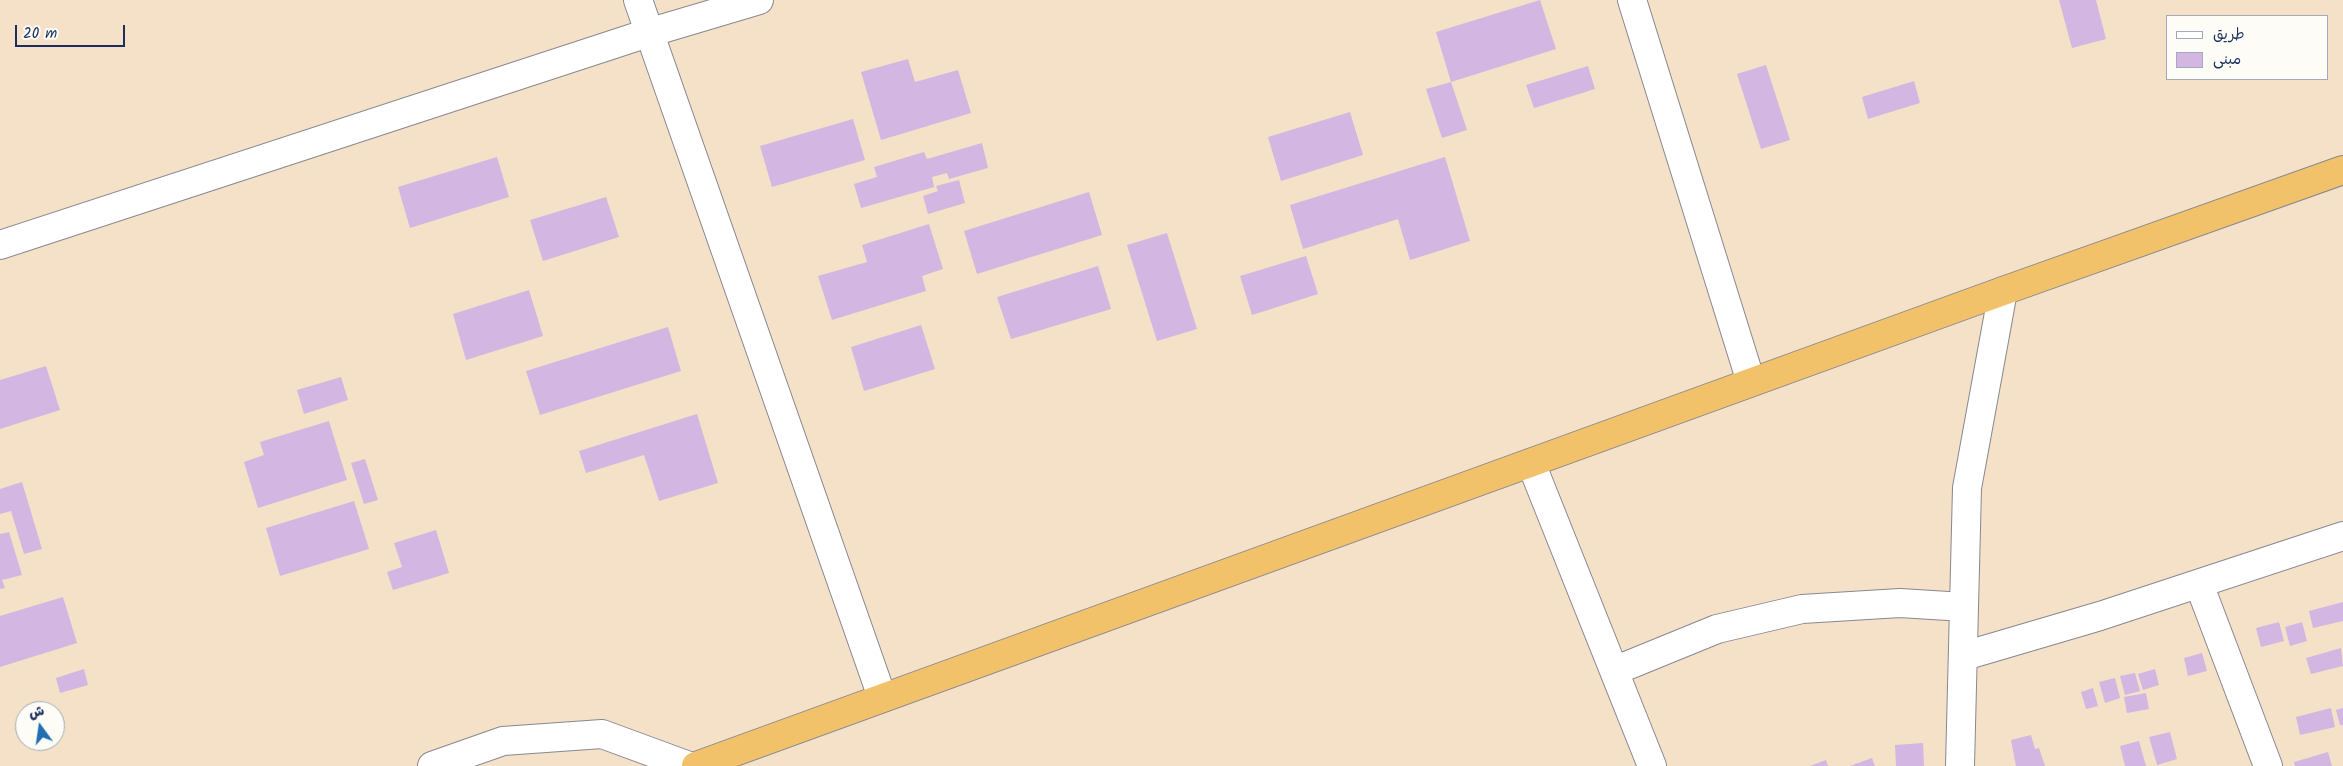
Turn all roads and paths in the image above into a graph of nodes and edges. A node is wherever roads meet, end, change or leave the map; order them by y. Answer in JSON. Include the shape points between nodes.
{"nodes":[{"id":1,"x":638,"y":0,"type":"edge"},
{"id":2,"x":759,"y":0,"type":"edge"},
{"id":3,"x":1632,"y":0,"type":"edge"},
{"id":4,"x":648,"y":33,"type":"junction"},
{"id":5,"x":2343,"y":170,"type":"edge"},
{"id":6,"x":0,"y":245,"type":"edge"},
{"id":7,"x":2003,"y":291,"type":"junction"},
{"id":8,"x":1751,"y":382,"type":"junction"},
{"id":9,"x":1531,"y":463,"type":"junction"},
{"id":10,"x":2343,"y":536,"type":"edge"},
{"id":11,"x":2199,"y":584,"type":"junction"},
{"id":12,"x":1964,"y":607,"type":"junction"},
{"id":13,"x":1964,"y":656,"type":"junction"},
{"id":14,"x":1614,"y":671,"type":"junction"},
{"id":15,"x":882,"y":697,"type":"junction"},
{"id":16,"x":432,"y":766,"type":"edge"},
{"id":17,"x":689,"y":766,"type":"edge"},
{"id":18,"x":696,"y":766,"type":"edge"},
{"id":19,"x":1652,"y":766,"type":"edge"},
{"id":20,"x":1960,"y":766,"type":"edge"},
{"id":21,"x":2268,"y":766,"type":"edge"}],
"edges":[{"from":1,"to":4,"type":"street"},
{"from":2,"to":4,"type":"street"},
{"from":3,"to":8,"type":"street"},
{"from":4,"to":6,"type":"street"},
{"from":4,"to":15,"type":"street"},
{"from":5,"to":7,"type":"highway"},
{"from":7,"to":8,"type":"highway"},
{"from":7,"to":12,"type":"street","via":[[1967,488]]},
{"from":8,"to":9,"type":"highway"},
{"from":9,"to":14,"type":"street"},
{"from":9,"to":15,"type":"highway"},
{"from":10,"to":11,"type":"street"},
{"from":11,"to":13,"type":"street"},
{"from":11,"to":21,"type":"street"},
{"from":12,"to":13,"type":"street"},
{"from":12,"to":14,"type":"street","via":[[1900,603],[1802,609],[1718,629]]},
{"from":13,"to":20,"type":"street"},
{"from":14,"to":19,"type":"street"},
{"from":15,"to":18,"type":"highway"},
{"from":16,"to":17,"type":"street","via":[[503,742],[602,734]]}]}
